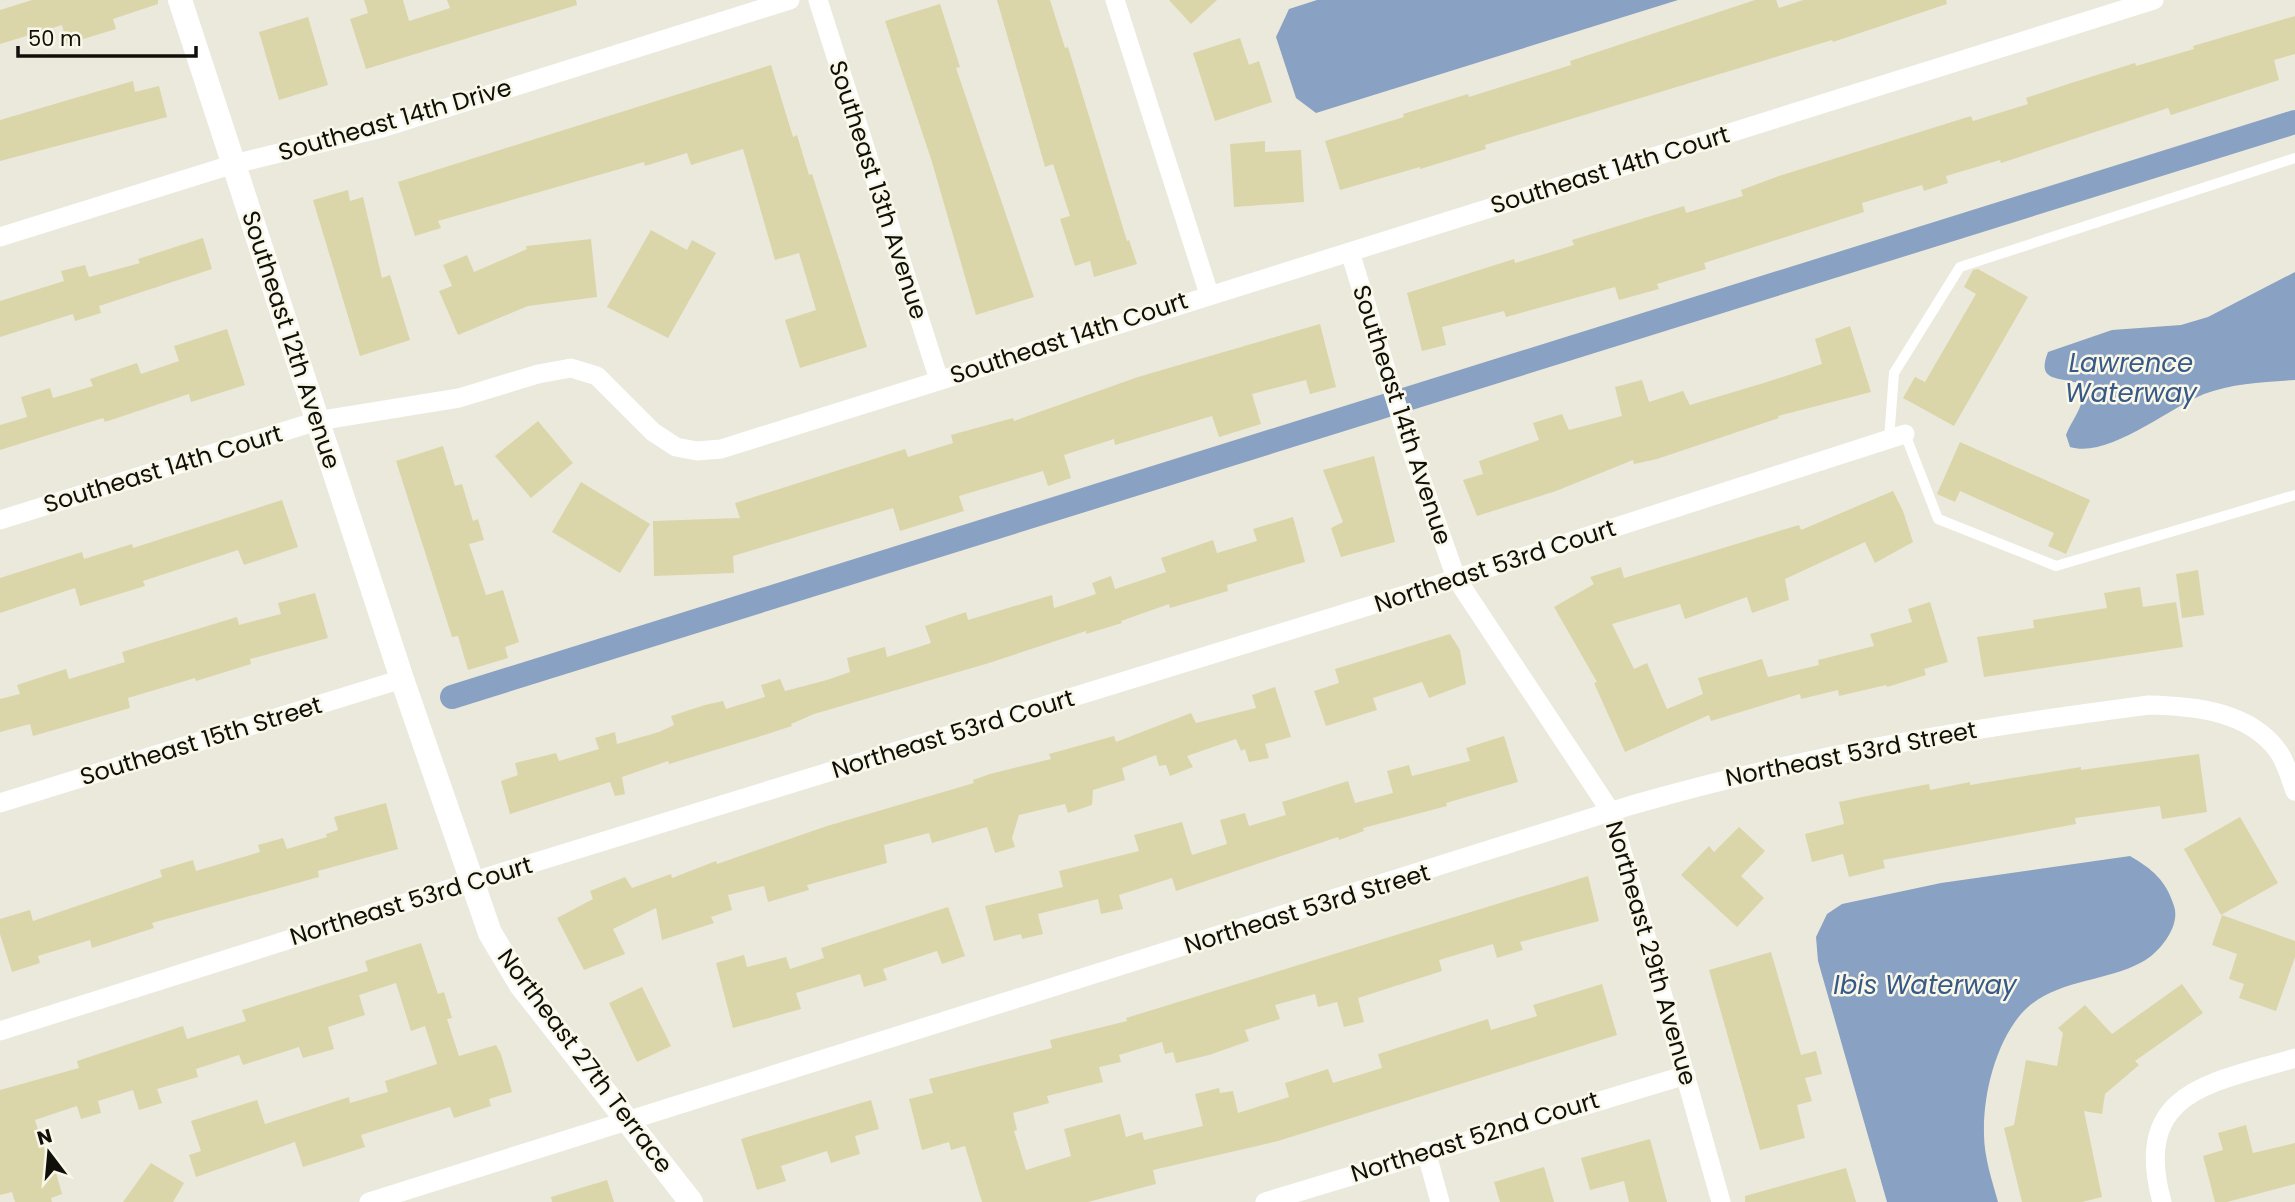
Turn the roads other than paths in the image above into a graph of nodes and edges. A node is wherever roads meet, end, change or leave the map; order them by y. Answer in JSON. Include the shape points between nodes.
{"nodes":[{"id":1,"x":180,"y":0,"type":"edge"},
{"id":2,"x":790,"y":0,"type":"edge"},
{"id":3,"x":818,"y":0,"type":"edge"},
{"id":4,"x":1115,"y":0,"type":"edge"},
{"id":5,"x":2154,"y":0,"type":"edge"},
{"id":6,"x":2295,"y":158,"type":"edge"},
{"id":7,"x":234,"y":164,"type":"junction"},
{"id":8,"x":0,"y":237,"type":"edge"},
{"id":9,"x":1350,"y":252,"type":"junction"},
{"id":10,"x":1209,"y":294,"type":"junction"},
{"id":11,"x":939,"y":380,"type":"junction"},
{"id":12,"x":317,"y":421,"type":"junction"},
{"id":13,"x":1897,"y":437,"type":"junction"},
{"id":14,"x":2295,"y":495,"type":"edge"},
{"id":15,"x":0,"y":520,"type":"edge"},
{"id":16,"x":1456,"y":578,"type":"junction"},
{"id":17,"x":402,"y":679,"type":"junction"},
{"id":18,"x":2295,"y":791,"type":"edge"},
{"id":19,"x":0,"y":803,"type":"edge"},
{"id":20,"x":1611,"y":812,"type":"junction"},
{"id":21,"x":471,"y":882,"type":"junction"},
{"id":22,"x":0,"y":1031,"type":"edge"},
{"id":23,"x":2295,"y":1058,"type":"edge"},
{"id":24,"x":1685,"y":1074,"type":"junction"},
{"id":25,"x":626,"y":1121,"type":"junction"},
{"id":26,"x":1426,"y":1151,"type":"junction"},
{"id":27,"x":369,"y":1202,"type":"edge"},
{"id":28,"x":691,"y":1202,"type":"edge"},
{"id":29,"x":1265,"y":1202,"type":"edge"},
{"id":30,"x":1440,"y":1202,"type":"edge"},
{"id":31,"x":1721,"y":1202,"type":"edge"},
{"id":32,"x":2162,"y":1202,"type":"edge"}],
"edges":[{"from":1,"to":7,"type":"street","name":"Southeast 12th Avenue"},
{"from":2,"to":7,"type":"street","name":"Southeast 14th Drive","via":[[382,128]]},
{"from":3,"to":11,"type":"street","name":"Southeast 13th Avenue"},
{"from":4,"to":10,"type":"street"},
{"from":5,"to":9,"type":"street","name":"Southeast 14th Court"},
{"from":6,"to":13,"type":"lane","via":[[1959,267],[1894,373]]},
{"from":7,"to":8,"type":"street","name":"Southeast 14th Drive"},
{"from":7,"to":12,"type":"street","name":"Southeast 12th Avenue"},
{"from":9,"to":10,"type":"street","name":"Southeast 14th Court"},
{"from":9,"to":16,"type":"street","name":"Southeast 14th Avenue"},
{"from":10,"to":11,"type":"street","name":"Southeast 14th Court"},
{"from":11,"to":12,"type":"street","name":"Southeast 14th Court","via":[[721,449],[698,451],[676,447],[653,432],[597,376],[571,368],[459,398]]},
{"from":12,"to":15,"type":"street","name":"Southeast 14th Court"},
{"from":12,"to":17,"type":"street","name":"Southeast 12th Avenue"},
{"from":13,"to":14,"type":"lane","via":[[1938,519],[2056,566]]},
{"from":13,"to":16,"type":"street","name":"Northeast 53rd Court"},
{"from":16,"to":20,"type":"street","name":"Northeast 29th Avenue"},
{"from":16,"to":21,"type":"street","name":"Northeast 53rd Court"},
{"from":17,"to":19,"type":"street","name":"Southeast 15th Street"},
{"from":17,"to":21,"type":"street","name":"Northeast 27th Terrace"},
{"from":18,"to":20,"type":"street","name":"Northeast 53rd Street","via":[[2279,751],[2258,731],[2224,714],[2149,705],[1884,743],[1734,776]]},
{"from":20,"to":24,"type":"street","name":"Northeast 29th Avenue"},
{"from":20,"to":25,"type":"street","name":"Northeast 53rd Street"},
{"from":21,"to":22,"type":"street","name":"Northeast 53rd Court"},
{"from":21,"to":25,"type":"street","name":"Northeast 27th Terrace","via":[[490,933],[521,985]]},
{"from":23,"to":32,"type":"street","via":[[2196,1088],[2170,1111],[2158,1131],[2154,1153]]},
{"from":24,"to":26,"type":"street","name":"Northeast 52nd Court"},
{"from":24,"to":31,"type":"street","name":"Northeast 29th Avenue"},
{"from":25,"to":27,"type":"street","name":"Northeast 53rd Street"},
{"from":25,"to":28,"type":"street","name":"Northeast 27th Terrace"},
{"from":26,"to":29,"type":"street","name":"Northeast 52nd Court"},
{"from":26,"to":30,"type":"street"}]}
